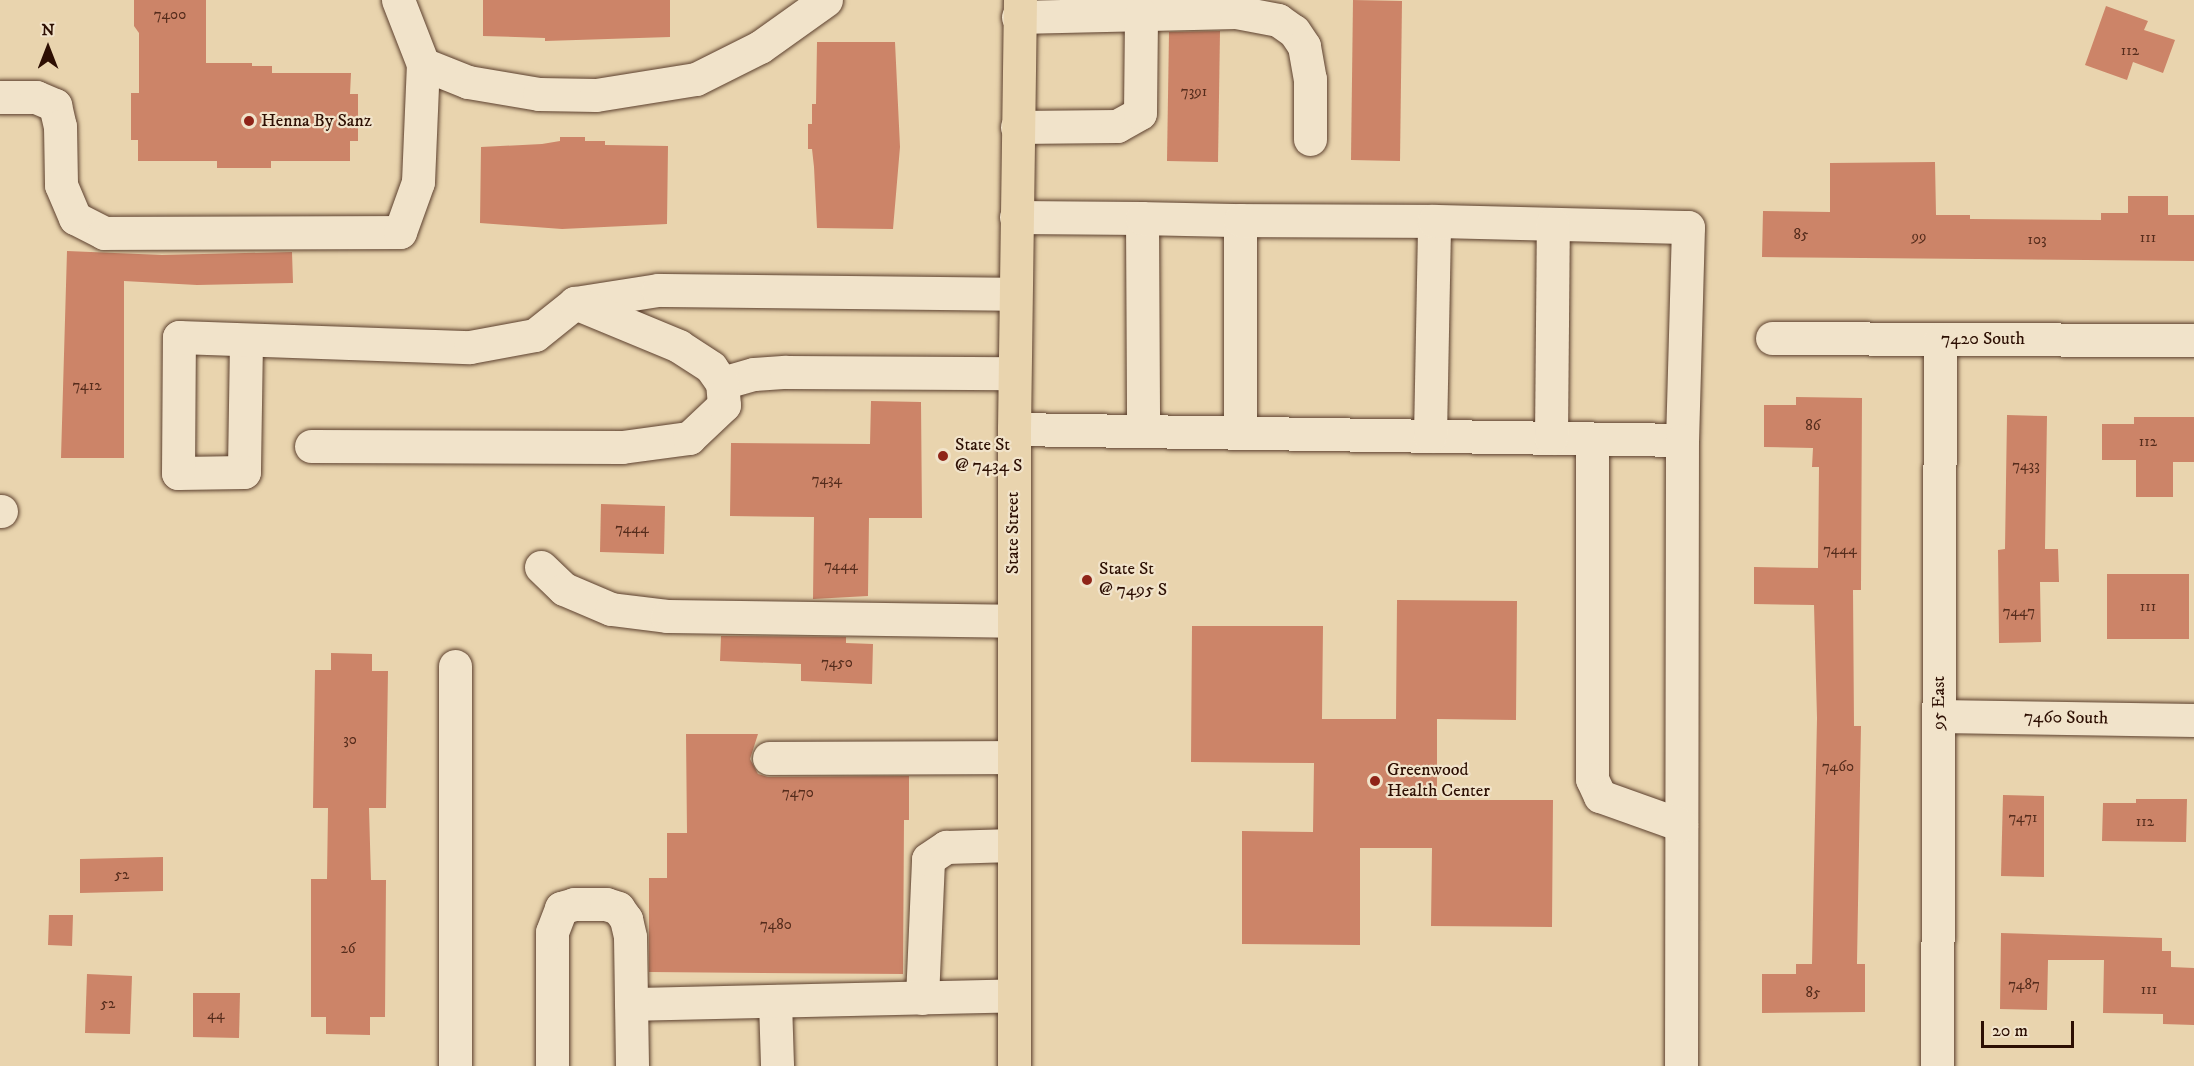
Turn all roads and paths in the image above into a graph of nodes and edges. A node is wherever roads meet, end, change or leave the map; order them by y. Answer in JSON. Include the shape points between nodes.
{"nodes":[{"id":1,"x":398,"y":0,"type":"edge"},
{"id":2,"x":826,"y":0,"type":"edge"},
{"id":3,"x":1019,"y":8,"type":"edge"},
{"id":4,"x":1141,"y":14,"type":"junction"},
{"id":5,"x":423,"y":64,"type":"junction"},
{"id":6,"x":0,"y":97,"type":"edge"},
{"id":7,"x":1017,"y":127,"type":"junction"},
{"id":8,"x":1310,"y":139,"type":"dead end"},
{"id":9,"x":1016,"y":217,"type":"junction"},
{"id":10,"x":1142,"y":218,"type":"junction"},
{"id":11,"x":1240,"y":220,"type":"junction"},
{"id":12,"x":1434,"y":221,"type":"junction"},
{"id":13,"x":1553,"y":224,"type":"junction"},
{"id":14,"x":1015,"y":294,"type":"junction"},
{"id":15,"x":575,"y":303,"type":"junction"},
{"id":16,"x":1772,"y":338,"type":"dead end"},
{"id":17,"x":1940,"y":339,"type":"junction"},
{"id":18,"x":2194,"y":340,"type":"edge"},
{"id":19,"x":246,"y":341,"type":"dead end"},
{"id":20,"x":1014,"y":373,"type":"junction"},
{"id":21,"x":722,"y":383,"type":"junction"},
{"id":22,"x":1014,"y":429,"type":"junction"},
{"id":23,"x":1143,"y":431,"type":"junction"},
{"id":24,"x":1240,"y":432,"type":"junction"},
{"id":25,"x":1430,"y":436,"type":"junction"},
{"id":26,"x":1551,"y":438,"type":"junction"},
{"id":27,"x":1592,"y":439,"type":"junction"},
{"id":28,"x":1682,"y":440,"type":"junction"},
{"id":29,"x":311,"y":446,"type":"dead end"},
{"id":30,"x":541,"y":567,"type":"dead end"},
{"id":31,"x":1013,"y":621,"type":"junction"},
{"id":32,"x":455,"y":666,"type":"dead end"},
{"id":33,"x":1938,"y":717,"type":"junction"},
{"id":34,"x":2194,"y":720,"type":"edge"},
{"id":35,"x":1013,"y":758,"type":"junction"},
{"id":36,"x":769,"y":759,"type":"dead end"},
{"id":37,"x":1681,"y":825,"type":"junction"},
{"id":38,"x":1013,"y":845,"type":"junction"},
{"id":39,"x":1013,"y":995,"type":"junction"},
{"id":40,"x":922,"y":998,"type":"junction"},
{"id":41,"x":775,"y":1001,"type":"junction"},
{"id":42,"x":631,"y":1004,"type":"junction"},
{"id":43,"x":455,"y":1066,"type":"edge"},
{"id":44,"x":552,"y":1066,"type":"edge"},
{"id":45,"x":632,"y":1066,"type":"edge"},
{"id":46,"x":777,"y":1066,"type":"edge"},
{"id":47,"x":1014,"y":1066,"type":"edge"},
{"id":48,"x":1681,"y":1066,"type":"edge"},
{"id":49,"x":1937,"y":1066,"type":"edge"}],
"edges":[{"from":1,"to":5,"type":"street"},
{"from":2,"to":5,"type":"street","via":[[760,47],[696,79],[674,83],[596,95],[539,94],[468,82]]},
{"from":3,"to":4,"type":"street"},
{"from":3,"to":7,"type":"main road","name":"State Street"},
{"from":4,"to":7,"type":"street","via":[[1140,113],[1117,126]]},
{"from":4,"to":8,"type":"street","via":[[1262,14],[1294,31],[1309,64]]},
{"from":5,"to":6,"type":"street","via":[[418,182],[400,232],[104,233],[75,218],[61,185],[60,126],[55,105],[36,97]]},
{"from":7,"to":9,"type":"main road","name":"State Street"},
{"from":9,"to":10,"type":"street"},
{"from":9,"to":14,"type":"main road","name":"State Street"},
{"from":10,"to":11,"type":"street"},
{"from":10,"to":23,"type":"street"},
{"from":11,"to":12,"type":"street"},
{"from":11,"to":24,"type":"street"},
{"from":12,"to":13,"type":"street"},
{"from":12,"to":25,"type":"street"},
{"from":13,"to":26,"type":"street"},
{"from":13,"to":28,"type":"street","via":[[1688,226]]},
{"from":14,"to":15,"type":"street","via":[[658,290]]},
{"from":14,"to":20,"type":"main road","name":"State Street"},
{"from":15,"to":19,"type":"street","via":[[535,335],[470,347]]},
{"from":15,"to":21,"type":"street","via":[[679,346],[711,366]]},
{"from":16,"to":17,"type":"street","name":"7420 South"},
{"from":17,"to":18,"type":"street","name":"7420 South"},
{"from":17,"to":33,"type":"street","name":"95 East"},
{"from":20,"to":21,"type":"street","via":[[786,372],[754,374]]},
{"from":20,"to":22,"type":"main road","name":"State Street"},
{"from":21,"to":29,"type":"street","via":[[724,405],[712,419],[689,438],[657,444]]},
{"from":22,"to":23,"type":"street"},
{"from":22,"to":31,"type":"main road","name":"State Street"},
{"from":23,"to":24,"type":"street"},
{"from":24,"to":25,"type":"street"},
{"from":25,"to":26,"type":"street"},
{"from":26,"to":27,"type":"street"},
{"from":27,"to":28,"type":"street"},
{"from":27,"to":37,"type":"street","via":[[1592,779],[1600,796]]},
{"from":28,"to":37,"type":"street"},
{"from":30,"to":31,"type":"street","via":[[564,589],[611,609],[646,614],[714,620]]},
{"from":31,"to":35,"type":"main road","name":"State Street"},
{"from":32,"to":43,"type":"street"},
{"from":33,"to":34,"type":"street","name":"7460 South"},
{"from":33,"to":49,"type":"street","name":"95 East"},
{"from":35,"to":36,"type":"street"},
{"from":35,"to":38,"type":"main road","name":"State Street"},
{"from":37,"to":48,"type":"street"},
{"from":38,"to":39,"type":"main road","name":"State Street"},
{"from":38,"to":40,"type":"street","via":[[946,847],[928,859]]},
{"from":39,"to":40,"type":"street"},
{"from":39,"to":47,"type":"main road","name":"State Street"},
{"from":40,"to":41,"type":"street"},
{"from":41,"to":42,"type":"street"},
{"from":41,"to":46,"type":"street"},
{"from":42,"to":44,"type":"street","via":[[630,937],[622,914],[606,904],[561,908],[552,932]]},
{"from":42,"to":45,"type":"street"}]}
